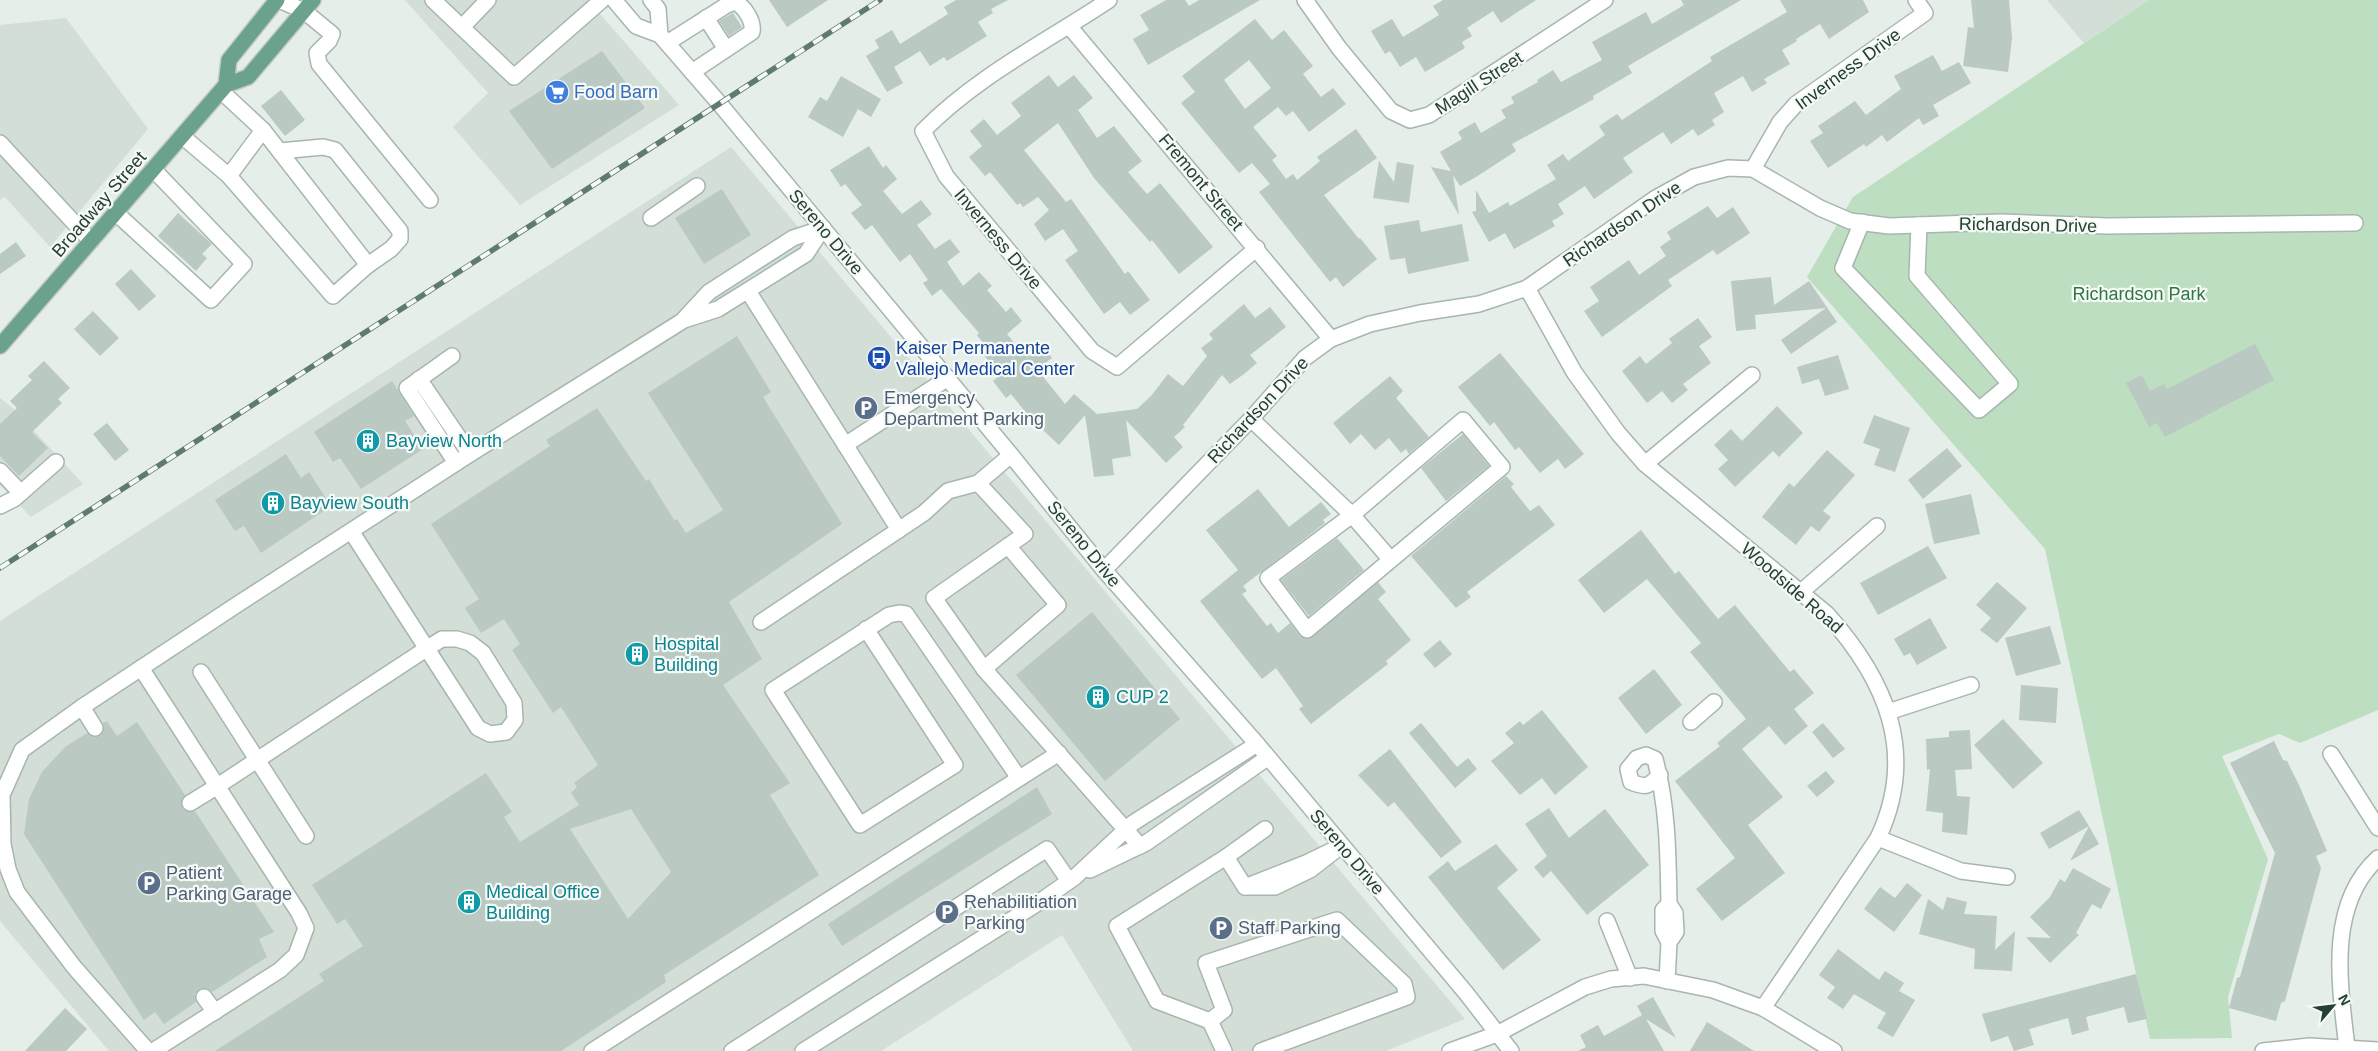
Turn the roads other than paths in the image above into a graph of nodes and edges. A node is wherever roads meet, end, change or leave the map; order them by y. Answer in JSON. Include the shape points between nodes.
{"nodes":[{"id":1,"x":278,"y":0,"type":"edge"},
{"id":2,"x":433,"y":0,"type":"edge"},
{"id":3,"x":488,"y":0,"type":"edge"},
{"id":4,"x":602,"y":0,"type":"edge"},
{"id":5,"x":614,"y":0,"type":"edge"},
{"id":6,"x":651,"y":0,"type":"edge"},
{"id":7,"x":1109,"y":0,"type":"edge"},
{"id":8,"x":1305,"y":0,"type":"edge"},
{"id":9,"x":1605,"y":0,"type":"edge"},
{"id":10,"x":1916,"y":0,"type":"edge"},
{"id":11,"x":309,"y":6,"type":"edge"},
{"id":12,"x":585,"y":6,"type":"edge"},
{"id":13,"x":706,"y":18,"type":"junction"},
{"id":14,"x":1070,"y":26,"type":"junction"},
{"id":15,"x":462,"y":27,"type":"junction"},
{"id":16,"x":663,"y":39,"type":"junction"},
{"id":17,"x":726,"y":50,"type":"junction"},
{"id":18,"x":692,"y":72,"type":"junction"},
{"id":19,"x":223,"y":88,"type":"junction"},
{"id":20,"x":264,"y":130,"type":"junction"},
{"id":21,"x":182,"y":136,"type":"junction"},
{"id":22,"x":0,"y":143,"type":"edge"},
{"id":23,"x":280,"y":151,"type":"junction"},
{"id":24,"x":1752,"y":168,"type":"junction"},
{"id":25,"x":153,"y":169,"type":"junction"},
{"id":26,"x":229,"y":176,"type":"junction"},
{"id":27,"x":697,"y":186,"type":"dead end"},
{"id":28,"x":430,"y":200,"type":"dead end"},
{"id":29,"x":116,"y":213,"type":"junction"},
{"id":30,"x":651,"y":218,"type":"dead end"},
{"id":31,"x":1862,"y":222,"type":"junction"},
{"id":32,"x":2355,"y":223,"type":"dead end"},
{"id":33,"x":1919,"y":225,"type":"junction"},
{"id":34,"x":823,"y":228,"type":"junction"},
{"id":35,"x":91,"y":241,"type":"junction"},
{"id":36,"x":1257,"y":248,"type":"junction"},
{"id":37,"x":368,"y":265,"type":"junction"},
{"id":38,"x":1527,"y":288,"type":"junction"},
{"id":39,"x":748,"y":291,"type":"junction"},
{"id":40,"x":684,"y":320,"type":"junction"},
{"id":41,"x":1331,"y":338,"type":"junction"},
{"id":42,"x":0,"y":346,"type":"edge"},
{"id":43,"x":452,"y":356,"type":"dead end"},
{"id":44,"x":1752,"y":376,"type":"dead end"},
{"id":45,"x":948,"y":378,"type":"junction"},
{"id":46,"x":419,"y":379,"type":"junction"},
{"id":47,"x":1251,"y":419,"type":"junction"},
{"id":48,"x":844,"y":444,"type":"junction"},
{"id":49,"x":470,"y":454,"type":"junction"},
{"id":50,"x":1011,"y":455,"type":"junction"},
{"id":51,"x":56,"y":462,"type":"dead end"},
{"id":52,"x":456,"y":463,"type":"junction"},
{"id":53,"x":1645,"y":464,"type":"junction"},
{"id":54,"x":0,"y":471,"type":"edge"},
{"id":55,"x":978,"y":483,"type":"junction"},
{"id":56,"x":21,"y":493,"type":"junction"},
{"id":57,"x":0,"y":506,"type":"edge"},
{"id":58,"x":1352,"y":515,"type":"junction"},
{"id":59,"x":1877,"y":526,"type":"dead end"},
{"id":60,"x":899,"y":530,"type":"junction"},
{"id":61,"x":351,"y":531,"type":"junction"},
{"id":62,"x":1008,"y":546,"type":"junction"},
{"id":63,"x":1391,"y":560,"type":"junction"},
{"id":64,"x":1104,"y":570,"type":"junction"},
{"id":65,"x":1801,"y":592,"type":"junction"},
{"id":66,"x":761,"y":622,"type":"dead end"},
{"id":67,"x":866,"y":629,"type":"junction"},
{"id":68,"x":426,"y":649,"type":"junction"},
{"id":69,"x":141,"y":668,"type":"junction"},
{"id":70,"x":984,"y":669,"type":"junction"},
{"id":71,"x":201,"y":672,"type":"dead end"},
{"id":72,"x":1971,"y":685,"type":"dead end"},
{"id":73,"x":1714,"y":702,"type":"dead end"},
{"id":74,"x":82,"y":707,"type":"junction"},
{"id":75,"x":1888,"y":712,"type":"junction"},
{"id":76,"x":1691,"y":722,"type":"dead end"},
{"id":77,"x":95,"y":728,"type":"dead end"},
{"id":78,"x":1257,"y":744,"type":"junction"},
{"id":79,"x":1058,"y":753,"type":"junction"},
{"id":80,"x":2331,"y":754,"type":"dead end"},
{"id":81,"x":1267,"y":758,"type":"junction"},
{"id":82,"x":257,"y":760,"type":"junction"},
{"id":83,"x":1660,"y":775,"type":"dead end"},
{"id":84,"x":1019,"y":778,"type":"junction"},
{"id":85,"x":216,"y":787,"type":"junction"},
{"id":86,"x":190,"y":803,"type":"dead end"},
{"id":87,"x":2378,"y":828,"type":"edge"},
{"id":88,"x":1265,"y":829,"type":"dead end"},
{"id":89,"x":1126,"y":830,"type":"junction"},
{"id":90,"x":306,"y":836,"type":"dead end"},
{"id":91,"x":1878,"y":838,"type":"junction"},
{"id":92,"x":1140,"y":846,"type":"junction"},
{"id":93,"x":1341,"y":846,"type":"junction"},
{"id":94,"x":1226,"y":857,"type":"junction"},
{"id":95,"x":2378,"y":858,"type":"edge"},
{"id":96,"x":2007,"y":877,"type":"dead end"},
{"id":97,"x":1072,"y":879,"type":"junction"},
{"id":98,"x":1607,"y":921,"type":"dead end"},
{"id":99,"x":1630,"y":978,"type":"junction"},
{"id":100,"x":1666,"y":981,"type":"junction"},
{"id":101,"x":204,"y":997,"type":"dead end"},
{"id":102,"x":1763,"y":1008,"type":"junction"},
{"id":103,"x":215,"y":1012,"type":"junction"},
{"id":104,"x":1210,"y":1021,"type":"junction"},
{"id":105,"x":1497,"y":1034,"type":"junction"},
{"id":106,"x":749,"y":1047,"type":"edge"},
{"id":107,"x":2347,"y":1048,"type":"junction"},
{"id":108,"x":2378,"y":1050,"type":"edge"},
{"id":109,"x":148,"y":1051,"type":"edge"},
{"id":110,"x":153,"y":1051,"type":"edge"},
{"id":111,"x":592,"y":1051,"type":"edge"},
{"id":112,"x":732,"y":1051,"type":"edge"},
{"id":113,"x":803,"y":1051,"type":"edge"},
{"id":114,"x":1224,"y":1051,"type":"edge"},
{"id":115,"x":1261,"y":1051,"type":"edge"},
{"id":116,"x":1450,"y":1051,"type":"edge"},
{"id":117,"x":1511,"y":1051,"type":"edge"},
{"id":118,"x":1834,"y":1051,"type":"edge"},
{"id":119,"x":2263,"y":1051,"type":"edge"}],
"edges":[{"from":1,"to":11,"type":"street"},
{"from":1,"to":19,"type":"main road","via":[[229,60]]},
{"from":2,"to":15,"type":"street"},
{"from":3,"to":15,"type":"street"},
{"from":4,"to":12,"type":"street"},
{"from":5,"to":16,"type":"street","name":"Sereno Drive","via":[[636,26]]},
{"from":6,"to":16,"type":"street","via":[[658,9]]},
{"from":7,"to":14,"type":"street","name":"Inverness Drive"},
{"from":8,"to":9,"type":"street","name":"Magill Street","via":[[1339,48],[1391,111],[1410,120],[1429,115]]},
{"from":10,"to":24,"type":"street","name":"Inverness Drive","via":[[1925,13],[1796,104],[1780,122]]},
{"from":11,"to":19,"type":"main road","name":"Broadway Street","via":[[248,77]]},
{"from":11,"to":28,"type":"street","via":[[332,34],[317,53],[319,64]]},
{"from":12,"to":15,"type":"street","via":[[514,77]]},
{"from":13,"to":16,"type":"street"},
{"from":13,"to":17,"type":"street"},
{"from":13,"to":17,"type":"street","via":[[734,2],[746,12],[753,26],[752,32]]},
{"from":14,"to":36,"type":"street","name":"Fremont Street"},
{"from":14,"to":36,"type":"street","name":"Inverness Drive","via":[[1008,62],[943,110],[923,130],[946,176],[1085,343],[1117,368]]},
{"from":16,"to":18,"type":"street","name":"Sereno Drive"},
{"from":17,"to":18,"type":"street"},
{"from":18,"to":34,"type":"street","name":"Sereno Drive"},
{"from":19,"to":20,"type":"street"},
{"from":19,"to":21,"type":"main road","name":"Broadway Street"},
{"from":20,"to":23,"type":"street"},
{"from":20,"to":26,"type":"street"},
{"from":21,"to":25,"type":"main road","name":"Broadway Street"},
{"from":21,"to":26,"type":"street"},
{"from":22,"to":35,"type":"street"},
{"from":23,"to":37,"type":"street"},
{"from":23,"to":37,"type":"street","via":[[324,147],[335,150],[400,231],[400,239],[391,249]]},
{"from":24,"to":31,"type":"street","name":"Richardson Drive","via":[[1820,208],[1850,221]]},
{"from":24,"to":38,"type":"street","name":"Richardson Drive","via":[[1728,168],[1694,177],[1656,198]]},
{"from":25,"to":29,"type":"main road","name":"Broadway Street"},
{"from":25,"to":29,"type":"street","via":[[244,264],[211,300]]},
{"from":26,"to":37,"type":"street","via":[[333,296]]},
{"from":27,"to":30,"type":"street"},
{"from":29,"to":35,"type":"main road","name":"Broadway Street"},
{"from":31,"to":33,"type":"street","name":"Richardson Drive","via":[[1889,226]]},
{"from":31,"to":33,"type":"street","via":[[1843,268],[1979,410],[2010,384],[1917,276]]},
{"from":32,"to":33,"type":"street","name":"Richardson Drive","via":[[2106,226],[2001,222]]},
{"from":34,"to":39,"type":"street","via":[[806,254]]},
{"from":34,"to":40,"type":"street","via":[[792,238],[709,292]]},
{"from":34,"to":45,"type":"street","name":"Sereno Drive"},
{"from":35,"to":42,"type":"main road","name":"Broadway Street"},
{"from":36,"to":41,"type":"street","name":"Fremont Street"},
{"from":38,"to":41,"type":"street","name":"Richardson Drive","via":[[1479,304],[1370,324]]},
{"from":38,"to":53,"type":"street","name":"Woodside Road","via":[[1574,372]]},
{"from":39,"to":40,"type":"street","via":[[718,309]]},
{"from":39,"to":48,"type":"street"},
{"from":40,"to":49,"type":"street"},
{"from":41,"to":47,"type":"street","name":"Richardson Drive","via":[[1305,358]]},
{"from":43,"to":46,"type":"street"},
{"from":44,"to":53,"type":"street"},
{"from":45,"to":48,"type":"street"},
{"from":45,"to":50,"type":"street","name":"Sereno Drive"},
{"from":46,"to":49,"type":"street"},
{"from":46,"to":52,"type":"street","via":[[407,388]]},
{"from":47,"to":58,"type":"street"},
{"from":47,"to":64,"type":"street","name":"Richardson Drive"},
{"from":48,"to":60,"type":"street"},
{"from":49,"to":52,"type":"street"},
{"from":50,"to":55,"type":"street"},
{"from":50,"to":64,"type":"street","name":"Sereno Drive"},
{"from":51,"to":56,"type":"street"},
{"from":52,"to":61,"type":"street"},
{"from":53,"to":65,"type":"street","name":"Woodside Road"},
{"from":54,"to":56,"type":"street"},
{"from":55,"to":60,"type":"street","via":[[948,491]]},
{"from":55,"to":62,"type":"street","via":[[1025,534]]},
{"from":56,"to":57,"type":"street"},
{"from":58,"to":63,"type":"street"},
{"from":58,"to":63,"type":"street","via":[[1268,578],[1307,630]]},
{"from":58,"to":63,"type":"street","via":[[1463,420],[1502,467]]},
{"from":59,"to":65,"type":"street"},
{"from":60,"to":66,"type":"street"},
{"from":61,"to":68,"type":"street"},
{"from":61,"to":69,"type":"street"},
{"from":62,"to":70,"type":"street","via":[[1058,605]]},
{"from":62,"to":70,"type":"street","via":[[934,598]]},
{"from":64,"to":78,"type":"street","name":"Sereno Drive"},
{"from":65,"to":75,"type":"street","name":"Woodside Road","via":[[1852,641],[1873,675]]},
{"from":67,"to":67,"type":"street","via":[[773,690],[860,826],[955,764]]},
{"from":67,"to":84,"type":"street","via":[[889,615],[906,614]]},
{"from":68,"to":68,"type":"street","via":[[478,728],[490,734],[506,732],[515,720],[514,703],[483,654],[470,643],[457,639],[442,639]]},
{"from":68,"to":82,"type":"street"},
{"from":69,"to":74,"type":"street"},
{"from":69,"to":85,"type":"street"},
{"from":70,"to":79,"type":"street"},
{"from":71,"to":82,"type":"street"},
{"from":72,"to":75,"type":"street"},
{"from":73,"to":76,"type":"street"},
{"from":74,"to":77,"type":"street"},
{"from":74,"to":109,"type":"street","via":[[22,750],[2,794],[3,844],[17,892],[74,967]]},
{"from":75,"to":91,"type":"street","name":"Woodside Road","via":[[1896,757],[1895,786]]},
{"from":78,"to":81,"type":"street","name":"Sereno Drive"},
{"from":78,"to":89,"type":"street"},
{"from":79,"to":84,"type":"street"},
{"from":79,"to":89,"type":"street"},
{"from":80,"to":87,"type":"street"},
{"from":81,"to":92,"type":"street"},
{"from":81,"to":93,"type":"street","name":"Sereno Drive"},
{"from":82,"to":85,"type":"street"},
{"from":82,"to":90,"type":"street"},
{"from":83,"to":100,"type":"street","via":[[1666,811],[1669,904],[1676,913],[1676,932],[1670,942]]},
{"from":84,"to":111,"type":"street"},
{"from":85,"to":86,"type":"street"},
{"from":85,"to":103,"type":"street","via":[[306,928],[296,955],[280,970]]},
{"from":88,"to":94,"type":"street"},
{"from":89,"to":92,"type":"street"},
{"from":89,"to":97,"type":"street"},
{"from":91,"to":96,"type":"street","via":[[1961,871]]},
{"from":91,"to":102,"type":"street","name":"Woodside Road"},
{"from":92,"to":97,"type":"street"},
{"from":93,"to":94,"type":"street","via":[[1310,870],[1275,887],[1245,887]]},
{"from":93,"to":105,"type":"street","name":"Sereno Drive"},
{"from":94,"to":104,"type":"street","via":[[1117,926],[1157,1001]]},
{"from":95,"to":107,"type":"street","via":[[2367,868],[2347,908],[2340,935],[2340,986]]},
{"from":97,"to":106,"type":"street","via":[[1046,849]]},
{"from":97,"to":113,"type":"street"},
{"from":98,"to":99,"type":"street"},
{"from":99,"to":100,"type":"street","via":[[1644,976]]},
{"from":99,"to":105,"type":"street","via":[[1611,979],[1585,987]]},
{"from":100,"to":102,"type":"street","via":[[1713,990]]},
{"from":101,"to":103,"type":"street"},
{"from":102,"to":118,"type":"street"},
{"from":103,"to":110,"type":"street"},
{"from":104,"to":114,"type":"street"},
{"from":104,"to":115,"type":"street","via":[[1224,1010],[1206,963],[1337,920],[1404,984],[1407,997]]},
{"from":105,"to":116,"type":"street"},
{"from":105,"to":117,"type":"street","name":"Sereno Drive"},
{"from":106,"to":112,"type":"street"},
{"from":107,"to":108,"type":"street"},
{"from":107,"to":119,"type":"street","via":[[2309,1046]]}]}
